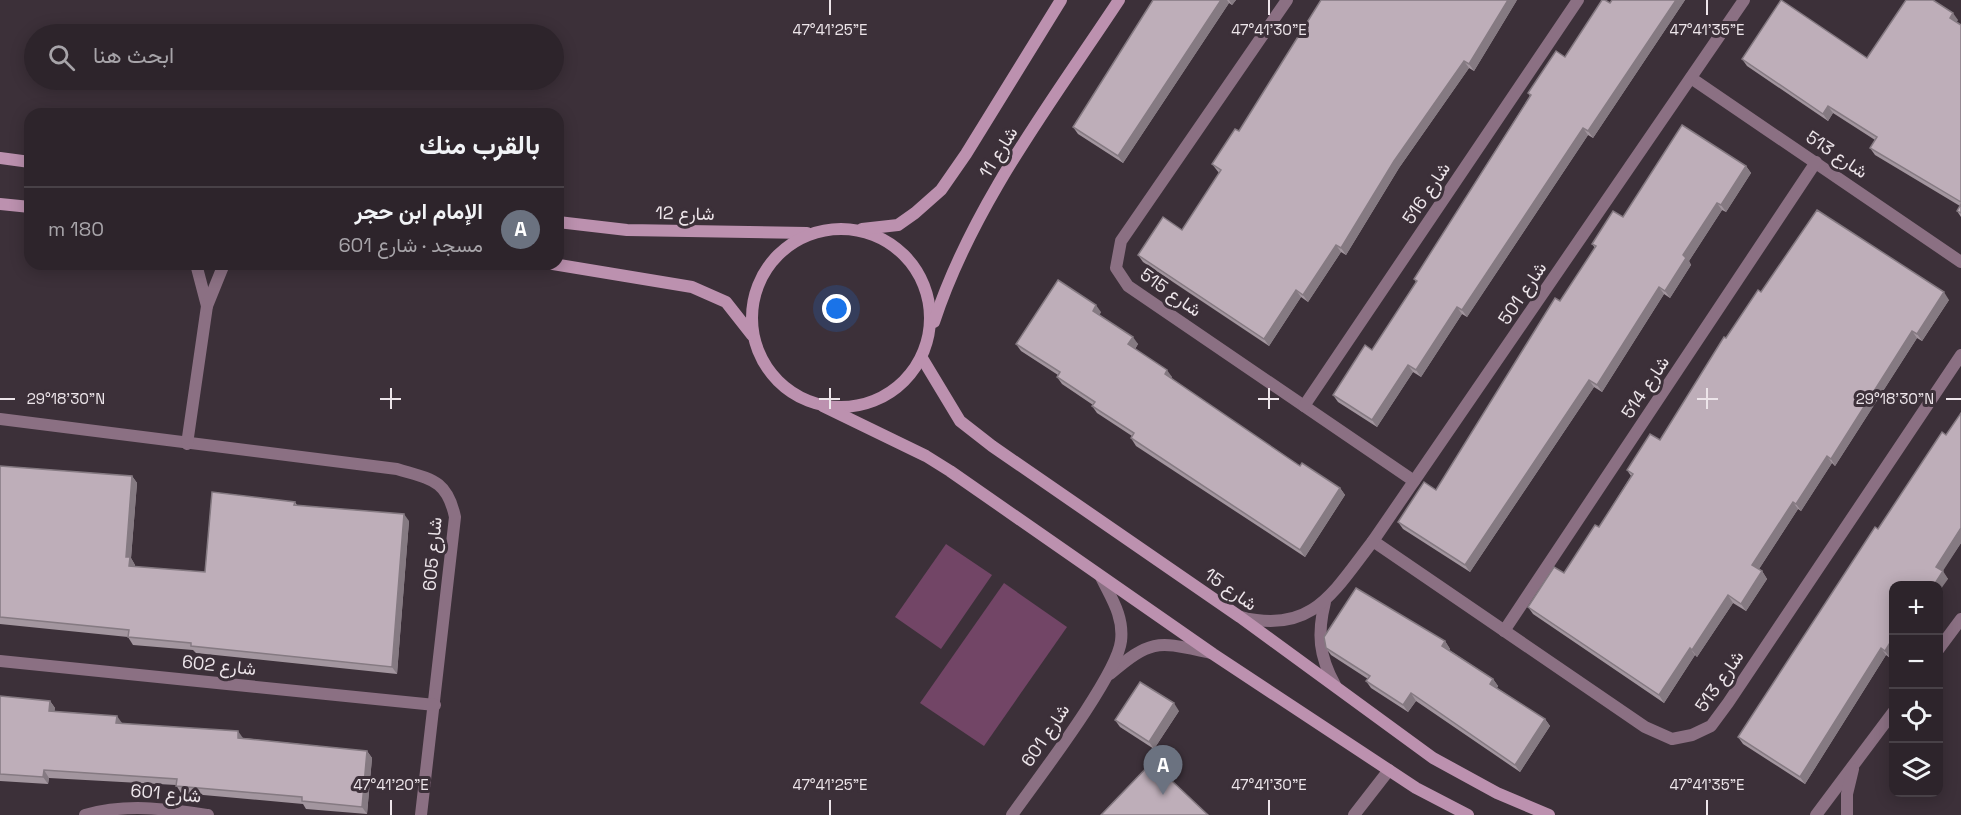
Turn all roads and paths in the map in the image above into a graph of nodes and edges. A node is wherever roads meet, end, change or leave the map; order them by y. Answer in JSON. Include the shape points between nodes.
{"nodes":[{"id":1,"x":1061,"y":0,"type":"edge"},
{"id":2,"x":1119,"y":0,"type":"edge"},
{"id":3,"x":1287,"y":0,"type":"edge"},
{"id":4,"x":1578,"y":0,"type":"edge"},
{"id":5,"x":1743,"y":0,"type":"edge"},
{"id":6,"x":1691,"y":78,"type":"junction"},
{"id":7,"x":0,"y":158,"type":"edge"},
{"id":8,"x":24,"y":161,"type":"edge"},
{"id":9,"x":1816,"y":162,"type":"junction"},
{"id":10,"x":0,"y":204,"type":"edge"},
{"id":11,"x":24,"y":206,"type":"edge"},
{"id":12,"x":564,"y":223,"type":"edge"},
{"id":13,"x":858,"y":230,"type":"junction"},
{"id":14,"x":811,"y":233,"type":"junction"},
{"id":15,"x":1961,"y":262,"type":"edge"},
{"id":16,"x":564,"y":266,"type":"edge"},
{"id":17,"x":198,"y":270,"type":"edge"},
{"id":18,"x":222,"y":270,"type":"edge"},
{"id":19,"x":207,"y":306,"type":"junction"},
{"id":20,"x":752,"y":334,"type":"junction"},
{"id":21,"x":930,"y":334,"type":"junction"},
{"id":22,"x":1961,"y":355,"type":"edge"},
{"id":23,"x":922,"y":358,"type":"junction"},
{"id":24,"x":823,"y":406,"type":"junction"},
{"id":25,"x":1304,"y":406,"type":"junction"},
{"id":26,"x":0,"y":419,"type":"edge"},
{"id":27,"x":187,"y":444,"type":"junction"},
{"id":28,"x":1414,"y":481,"type":"junction"},
{"id":29,"x":1373,"y":541,"type":"junction"},
{"id":30,"x":1101,"y":577,"type":"junction"},
{"id":31,"x":1325,"y":602,"type":"junction"},
{"id":32,"x":1240,"y":617,"type":"junction"},
{"id":33,"x":1961,"y":619,"type":"edge"},
{"id":34,"x":1504,"y":631,"type":"junction"},
{"id":35,"x":1943,"y":643,"type":"edge"},
{"id":36,"x":1213,"y":654,"type":"junction"},
{"id":37,"x":0,"y":661,"type":"edge"},
{"id":38,"x":1107,"y":676,"type":"junction"},
{"id":39,"x":1335,"y":685,"type":"junction"},
{"id":40,"x":435,"y":705,"type":"junction"},
{"id":41,"x":1889,"y":717,"type":"edge"},
{"id":42,"x":1854,"y":765,"type":"junction"},
{"id":43,"x":1389,"y":770,"type":"junction"},
{"id":44,"x":85,"y":815,"type":"edge"},
{"id":45,"x":208,"y":815,"type":"edge"},
{"id":46,"x":421,"y":815,"type":"edge"},
{"id":47,"x":1012,"y":815,"type":"edge"},
{"id":48,"x":1354,"y":815,"type":"edge"},
{"id":49,"x":1468,"y":815,"type":"edge"},
{"id":50,"x":1549,"y":815,"type":"edge"},
{"id":51,"x":1816,"y":815,"type":"edge"},
{"id":52,"x":1846,"y":815,"type":"edge"}],
"edges":[{"from":1,"to":13,"type":"street","name":"شارع 11","via":[[941,190],[898,225]]},
{"from":2,"to":21,"type":"street","name":"شارع 11","via":[[976,224],[949,278]]},
{"from":3,"to":25,"type":"street","name":"شارع 515","via":[[1121,241],[1116,268],[1128,286]]},
{"from":4,"to":25,"type":"street","name":"شارع 516"},
{"from":5,"to":6,"type":"street","name":"شارع 501"},
{"from":6,"to":9,"type":"street","name":"شارع 513"},
{"from":6,"to":28,"type":"street","name":"شارع 501"},
{"from":7,"to":8,"type":"street"},
{"from":9,"to":15,"type":"street","name":"شارع 513"},
{"from":9,"to":34,"type":"street","name":"شارع 514"},
{"from":10,"to":11,"type":"street"},
{"from":12,"to":14,"type":"street","name":"شارع 12","via":[[627,230]]},
{"from":13,"to":14,"type":"street","via":[[834,228]]},
{"from":13,"to":21,"type":"street","via":[[884,239],[906,256],[923,279],[931,306]]},
{"from":14,"to":20,"type":"street","via":[[789,244],[770,262],[757,284],[751,309]]},
{"from":16,"to":20,"type":"street","via":[[692,286],[726,302]]},
{"from":17,"to":19,"type":"street"},
{"from":18,"to":19,"type":"street"},
{"from":19,"to":27,"type":"street"},
{"from":20,"to":24,"type":"street","via":[[761,360],[777,381],[798,397]]},
{"from":21,"to":23,"type":"street"},
{"from":22,"to":34,"type":"street","name":"شارع 513","via":[[1711,726],[1672,739],[1645,728]]},
{"from":23,"to":24,"type":"street","via":[[905,382],[881,399],[852,407]]},
{"from":23,"to":32,"type":"street","name":"شارع 15","via":[[960,421]]},
{"from":24,"to":30,"type":"street","via":[[926,456]]},
{"from":25,"to":28,"type":"street","name":"شارع 515"},
{"from":26,"to":27,"type":"street","name":"شارع 605"},
{"from":27,"to":40,"type":"street","name":"شارع 605","via":[[397,469],[433,480],[451,496],[455,517]]},
{"from":28,"to":29,"type":"street","name":"شارع 501"},
{"from":29,"to":31,"type":"street","name":"شارع 501"},
{"from":29,"to":34,"type":"street","name":"شارع 513"},
{"from":30,"to":36,"type":"street"},
{"from":30,"to":38,"type":"street","name":"شارع 601","via":[[1121,616],[1121,642]]},
{"from":31,"to":32,"type":"street","name":"شارع 501","via":[[1304,616],[1285,622],[1265,623]]},
{"from":31,"to":39,"type":"street","name":"شارع 501","via":[[1319,646]]},
{"from":32,"to":39,"type":"street","name":"شارع 15"},
{"from":33,"to":35,"type":"street"},
{"from":36,"to":38,"type":"street","name":"شارع 601","via":[[1163,643],[1136,651]]},
{"from":36,"to":43,"type":"street"},
{"from":37,"to":40,"type":"street","name":"شارع 602"},
{"from":38,"to":47,"type":"street","name":"شارع 601"},
{"from":39,"to":50,"type":"street","name":"شارع 15","via":[[1433,758],[1497,793]]},
{"from":40,"to":46,"type":"street","name":"شارع 605"},
{"from":41,"to":42,"type":"street"},
{"from":42,"to":51,"type":"street"},
{"from":42,"to":52,"type":"street"},
{"from":43,"to":48,"type":"street"},
{"from":43,"to":49,"type":"street"},
{"from":44,"to":45,"type":"street","name":"شارع 601","via":[[148,806]]}]}
